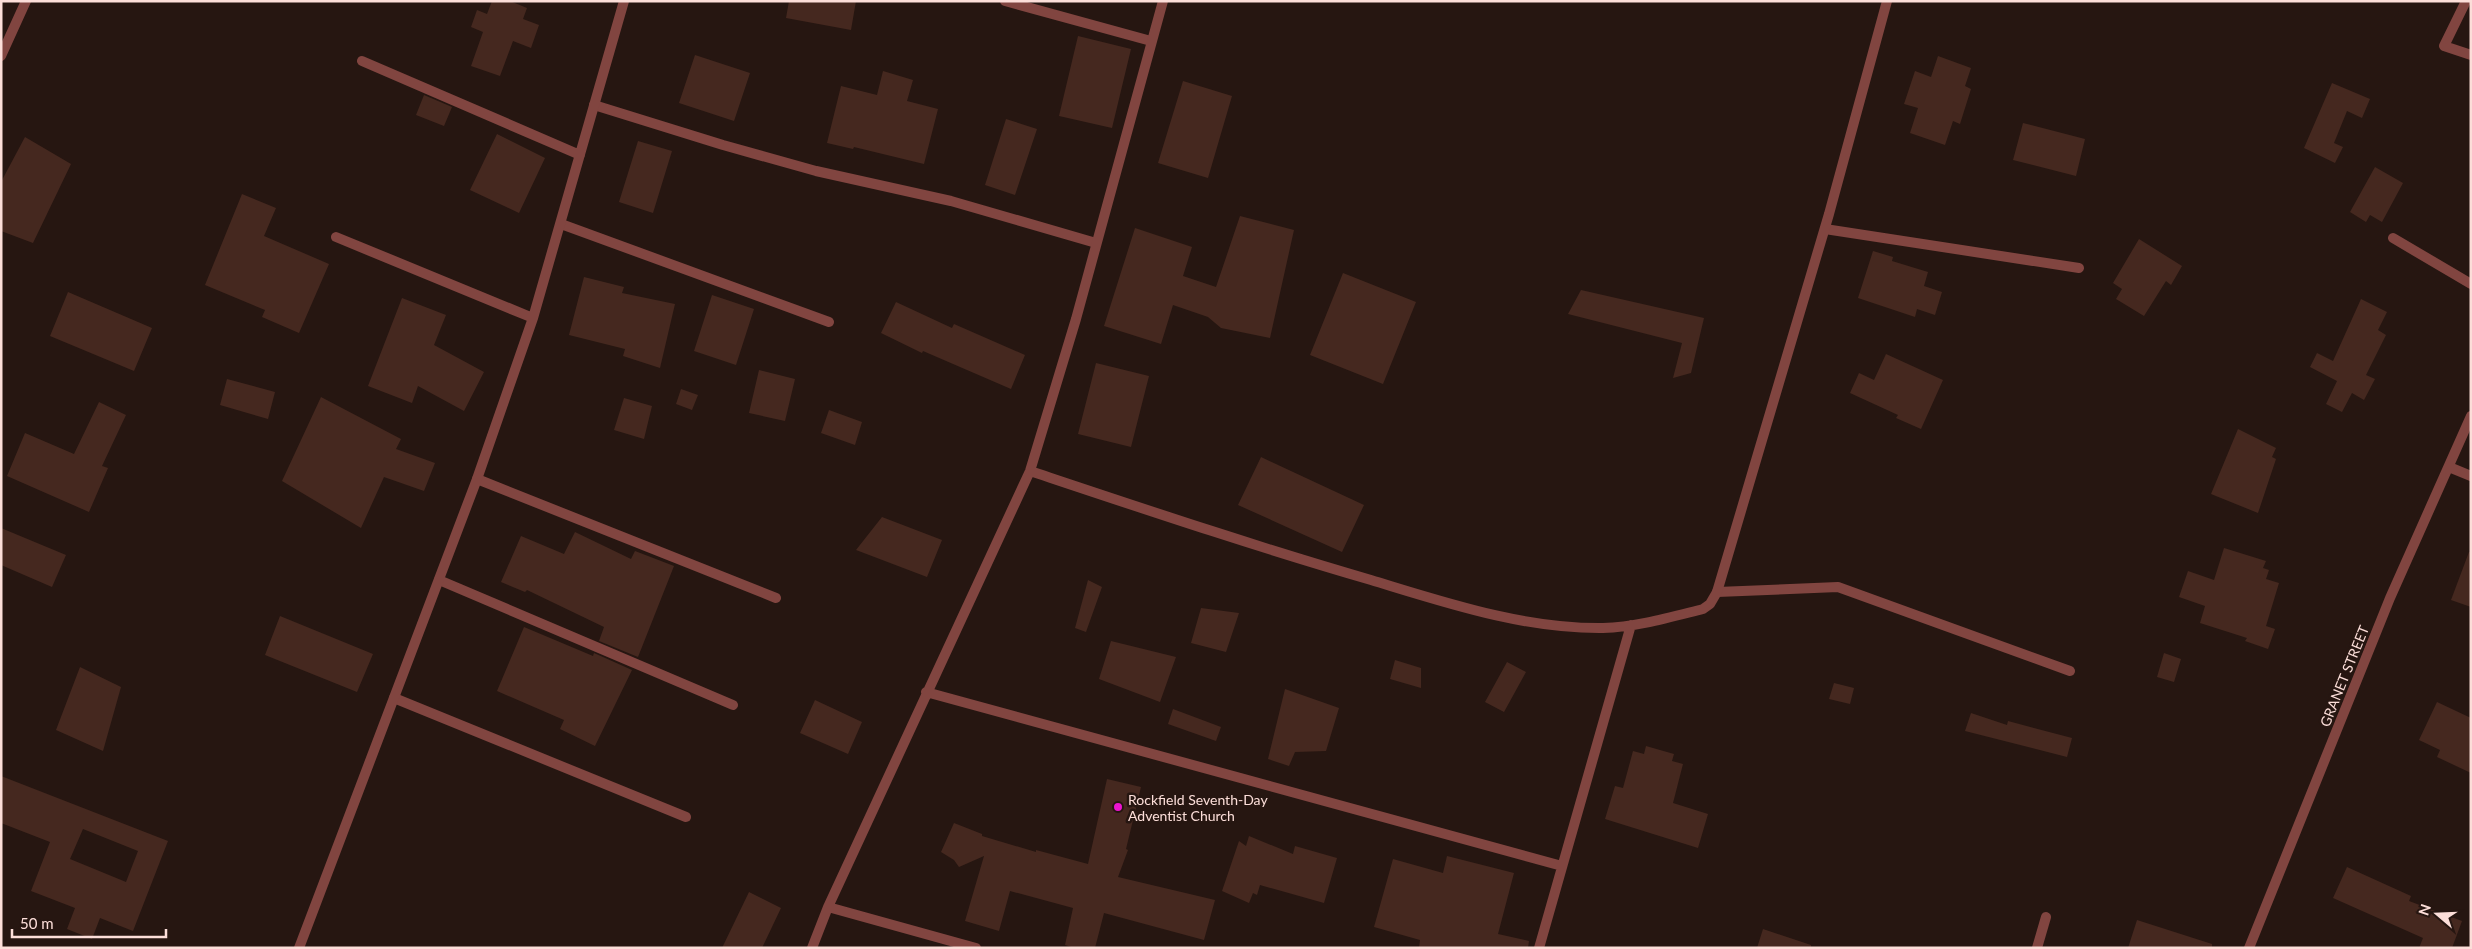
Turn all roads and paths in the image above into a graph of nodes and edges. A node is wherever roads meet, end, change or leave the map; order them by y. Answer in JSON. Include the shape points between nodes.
{"nodes":[{"id":1,"x":26,"y":1,"type":"edge"},
{"id":2,"x":624,"y":1,"type":"edge"},
{"id":3,"x":1005,"y":1,"type":"edge"},
{"id":4,"x":1163,"y":1,"type":"edge"},
{"id":5,"x":1887,"y":1,"type":"edge"},
{"id":6,"x":2466,"y":1,"type":"edge"},
{"id":7,"x":1151,"y":41,"type":"junction"},
{"id":8,"x":2471,"y":54,"type":"edge"},
{"id":9,"x":1,"y":56,"type":"edge"},
{"id":10,"x":362,"y":61,"type":"dead end"},
{"id":11,"x":594,"y":105,"type":"junction"},
{"id":12,"x":580,"y":155,"type":"junction"},
{"id":13,"x":561,"y":224,"type":"junction"},
{"id":14,"x":1825,"y":229,"type":"junction"},
{"id":15,"x":336,"y":237,"type":"dead end"},
{"id":16,"x":2393,"y":238,"type":"dead end"},
{"id":17,"x":1096,"y":243,"type":"junction"},
{"id":18,"x":2079,"y":268,"type":"dead end"},
{"id":19,"x":2471,"y":284,"type":"edge"},
{"id":20,"x":533,"y":318,"type":"junction"},
{"id":21,"x":829,"y":322,"type":"dead end"},
{"id":22,"x":2471,"y":416,"type":"edge"},
{"id":23,"x":2448,"y":467,"type":"junction"},
{"id":24,"x":1030,"y":471,"type":"junction"},
{"id":25,"x":2471,"y":476,"type":"edge"},
{"id":26,"x":477,"y":480,"type":"junction"},
{"id":27,"x":439,"y":580,"type":"junction"},
{"id":28,"x":1717,"y":592,"type":"junction"},
{"id":29,"x":776,"y":598,"type":"dead end"},
{"id":30,"x":1631,"y":625,"type":"junction"},
{"id":31,"x":2070,"y":671,"type":"dead end"},
{"id":32,"x":926,"y":692,"type":"junction"},
{"id":33,"x":394,"y":698,"type":"junction"},
{"id":34,"x":733,"y":705,"type":"dead end"},
{"id":35,"x":686,"y":817,"type":"dead end"},
{"id":36,"x":1562,"y":866,"type":"junction"},
{"id":37,"x":828,"y":907,"type":"junction"},
{"id":38,"x":2046,"y":916,"type":"dead end"},
{"id":39,"x":300,"y":948,"type":"edge"},
{"id":40,"x":812,"y":948,"type":"edge"},
{"id":41,"x":976,"y":948,"type":"edge"},
{"id":42,"x":1539,"y":948,"type":"edge"},
{"id":43,"x":2037,"y":948,"type":"edge"},
{"id":44,"x":2249,"y":948,"type":"edge"}],
"edges":[{"from":1,"to":9,"type":"street"},
{"from":2,"to":11,"type":"street"},
{"from":3,"to":7,"type":"street"},
{"from":4,"to":7,"type":"street"},
{"from":5,"to":14,"type":"street"},
{"from":6,"to":8,"type":"street","via":[[2444,46]]},
{"from":7,"to":17,"type":"street"},
{"from":10,"to":12,"type":"street"},
{"from":11,"to":12,"type":"street"},
{"from":11,"to":17,"type":"street","via":[[816,171],[951,201]]},
{"from":12,"to":13,"type":"street"},
{"from":13,"to":20,"type":"street"},
{"from":13,"to":21,"type":"street"},
{"from":14,"to":18,"type":"street"},
{"from":14,"to":28,"type":"street"},
{"from":15,"to":20,"type":"street"},
{"from":16,"to":19,"type":"street"},
{"from":17,"to":24,"type":"street"},
{"from":20,"to":26,"type":"street"},
{"from":22,"to":23,"type":"street","name":"GRANET STREET"},
{"from":23,"to":25,"type":"street"},
{"from":23,"to":44,"type":"street","name":"GRANET STREET","via":[[2390,598]]},
{"from":24,"to":30,"type":"street","via":[[1252,545],[1454,605],[1529,622],[1579,628]]},
{"from":24,"to":32,"type":"street"},
{"from":26,"to":27,"type":"street"},
{"from":26,"to":29,"type":"street"},
{"from":27,"to":33,"type":"street"},
{"from":27,"to":34,"type":"street"},
{"from":28,"to":30,"type":"street","via":[[1710,604],[1703,608]]},
{"from":28,"to":31,"type":"street","via":[[1838,587]]},
{"from":30,"to":36,"type":"street"},
{"from":32,"to":36,"type":"street"},
{"from":32,"to":37,"type":"street"},
{"from":33,"to":35,"type":"street"},
{"from":33,"to":39,"type":"street"},
{"from":36,"to":42,"type":"street"},
{"from":37,"to":40,"type":"street"},
{"from":37,"to":41,"type":"street"},
{"from":38,"to":43,"type":"street"}]}
